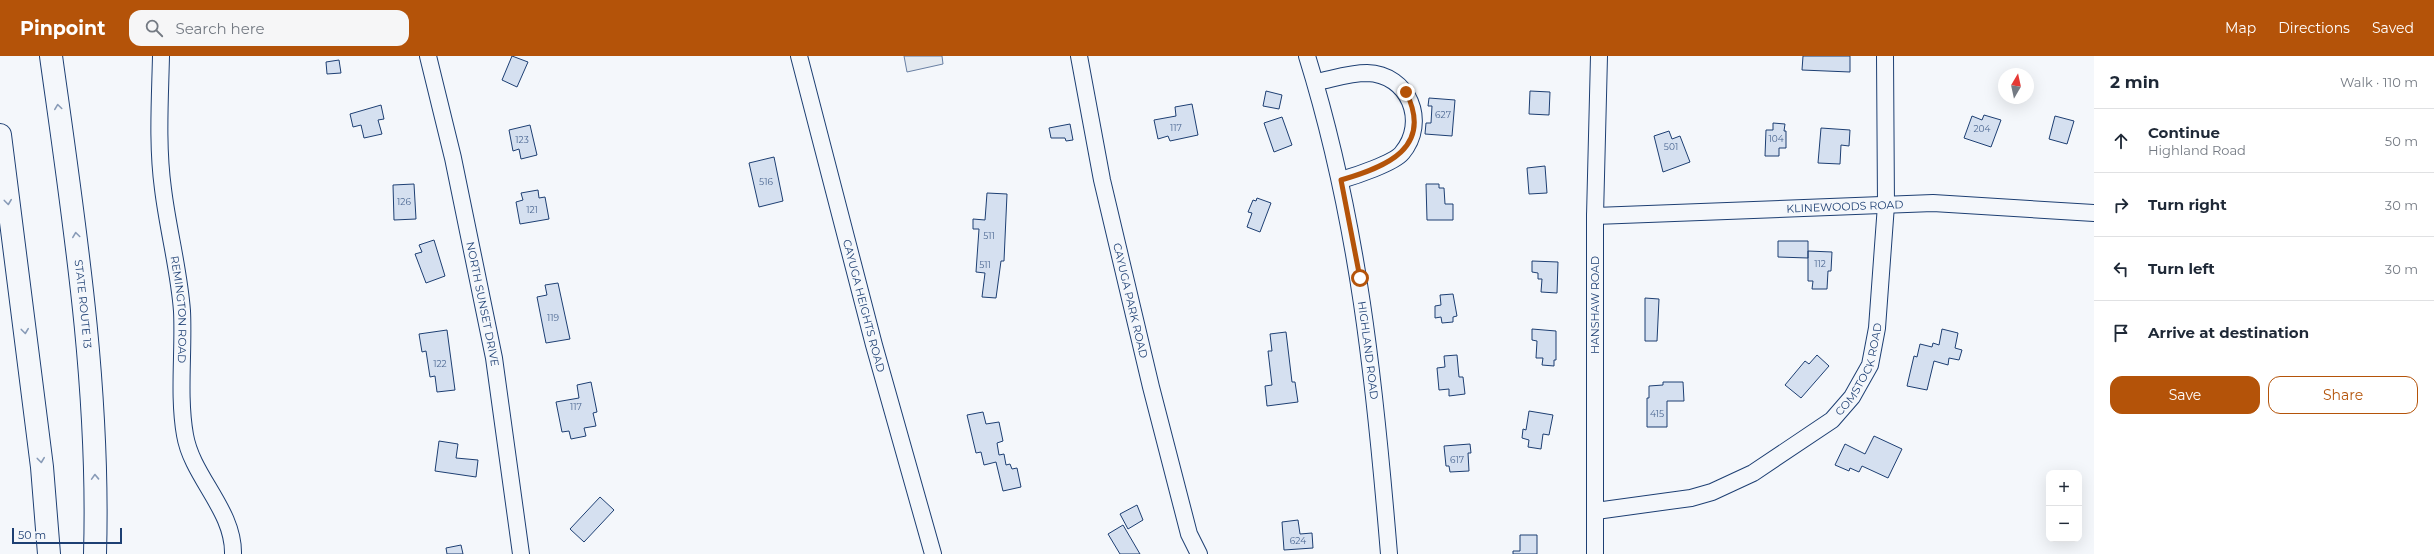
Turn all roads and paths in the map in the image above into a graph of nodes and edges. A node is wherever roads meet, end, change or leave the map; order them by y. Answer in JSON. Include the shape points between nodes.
{"nodes":[{"id":1,"x":51,"y":56,"type":"edge"},
{"id":2,"x":161,"y":56,"type":"edge"},
{"id":3,"x":428,"y":56,"type":"edge"},
{"id":4,"x":799,"y":56,"type":"edge"},
{"id":5,"x":1079,"y":56,"type":"edge"},
{"id":6,"x":1308,"y":56,"type":"edge"},
{"id":7,"x":1599,"y":56,"type":"edge"},
{"id":8,"x":1885,"y":56,"type":"edge"},
{"id":9,"x":1316,"y":82,"type":"junction"},
{"id":10,"x":0,"y":136,"type":"edge"},
{"id":11,"x":1341,"y":180,"type":"junction"},
{"id":12,"x":1886,"y":205,"type":"junction"},
{"id":13,"x":2094,"y":213,"type":"edge"},
{"id":14,"x":1595,"y":216,"type":"junction"},
{"id":15,"x":1596,"y":511,"type":"junction"},
{"id":16,"x":96,"y":516,"type":"junction"},
{"id":17,"x":1195,"y":550,"type":"edge"},
{"id":18,"x":49,"y":554,"type":"edge"},
{"id":19,"x":95,"y":554,"type":"edge"},
{"id":20,"x":101,"y":554,"type":"edge"},
{"id":21,"x":233,"y":554,"type":"edge"},
{"id":22,"x":521,"y":554,"type":"edge"},
{"id":23,"x":933,"y":554,"type":"edge"},
{"id":24,"x":1390,"y":554,"type":"edge"},
{"id":25,"x":1595,"y":554,"type":"edge"}],
"edges":[{"from":16,"to":1,"type":"highway","name":"STATE ROUTE 13","one_way":true,"via":[[94,427],[80,269]]},
{"from":2,"to":21,"type":"street","name":"REMINGTON ROAD","via":[[162,188],[180,285],[184,427],[192,458],[229,529]]},
{"from":3,"to":22,"type":"street","name":"NORTH SUNSET DRIVE","via":[[453,158],[494,358]]},
{"from":4,"to":23,"type":"street","name":"CAYUGA HEIGHTS ROAD","via":[[864,308]]},
{"from":5,"to":17,"type":"street","name":"CAYUGA PARK ROAD","via":[[1102,180],[1151,387]]},
{"from":6,"to":9,"type":"street","name":"HIGHLAND ROAD"},
{"from":7,"to":14,"type":"street","name":"HANSHAW ROAD"},
{"from":8,"to":12,"type":"street","name":"COMSTOCK ROAD"},
{"from":9,"to":11,"type":"street","name":"HIGHLAND ROAD"},
{"from":9,"to":11,"type":"street","via":[[1368,73],[1398,84],[1413,105],[1411,140],[1401,154],[1359,175]]},
{"from":10,"to":18,"type":"highway","one_way":true,"via":[[42,467]]},
{"from":11,"to":24,"type":"street","name":"HIGHLAND ROAD","via":[[1362,293]]},
{"from":12,"to":13,"type":"street","name":"KLINEWOODS ROAD","via":[[1934,203]]},
{"from":12,"to":14,"type":"street","name":"KLINEWOODS ROAD"},
{"from":12,"to":15,"type":"street","name":"COMSTOCK ROAD","via":[[1877,328],[1870,365],[1846,407],[1832,420],[1753,473],[1712,492],[1691,498]]},
{"from":14,"to":15,"type":"street","name":"HANSHAW ROAD"},
{"from":15,"to":25,"type":"street","name":"HANSHAW ROAD"},
{"from":16,"to":19,"type":"highway","name":"STATE ROUTE 13"},
{"from":16,"to":20,"type":"highway"}]}
